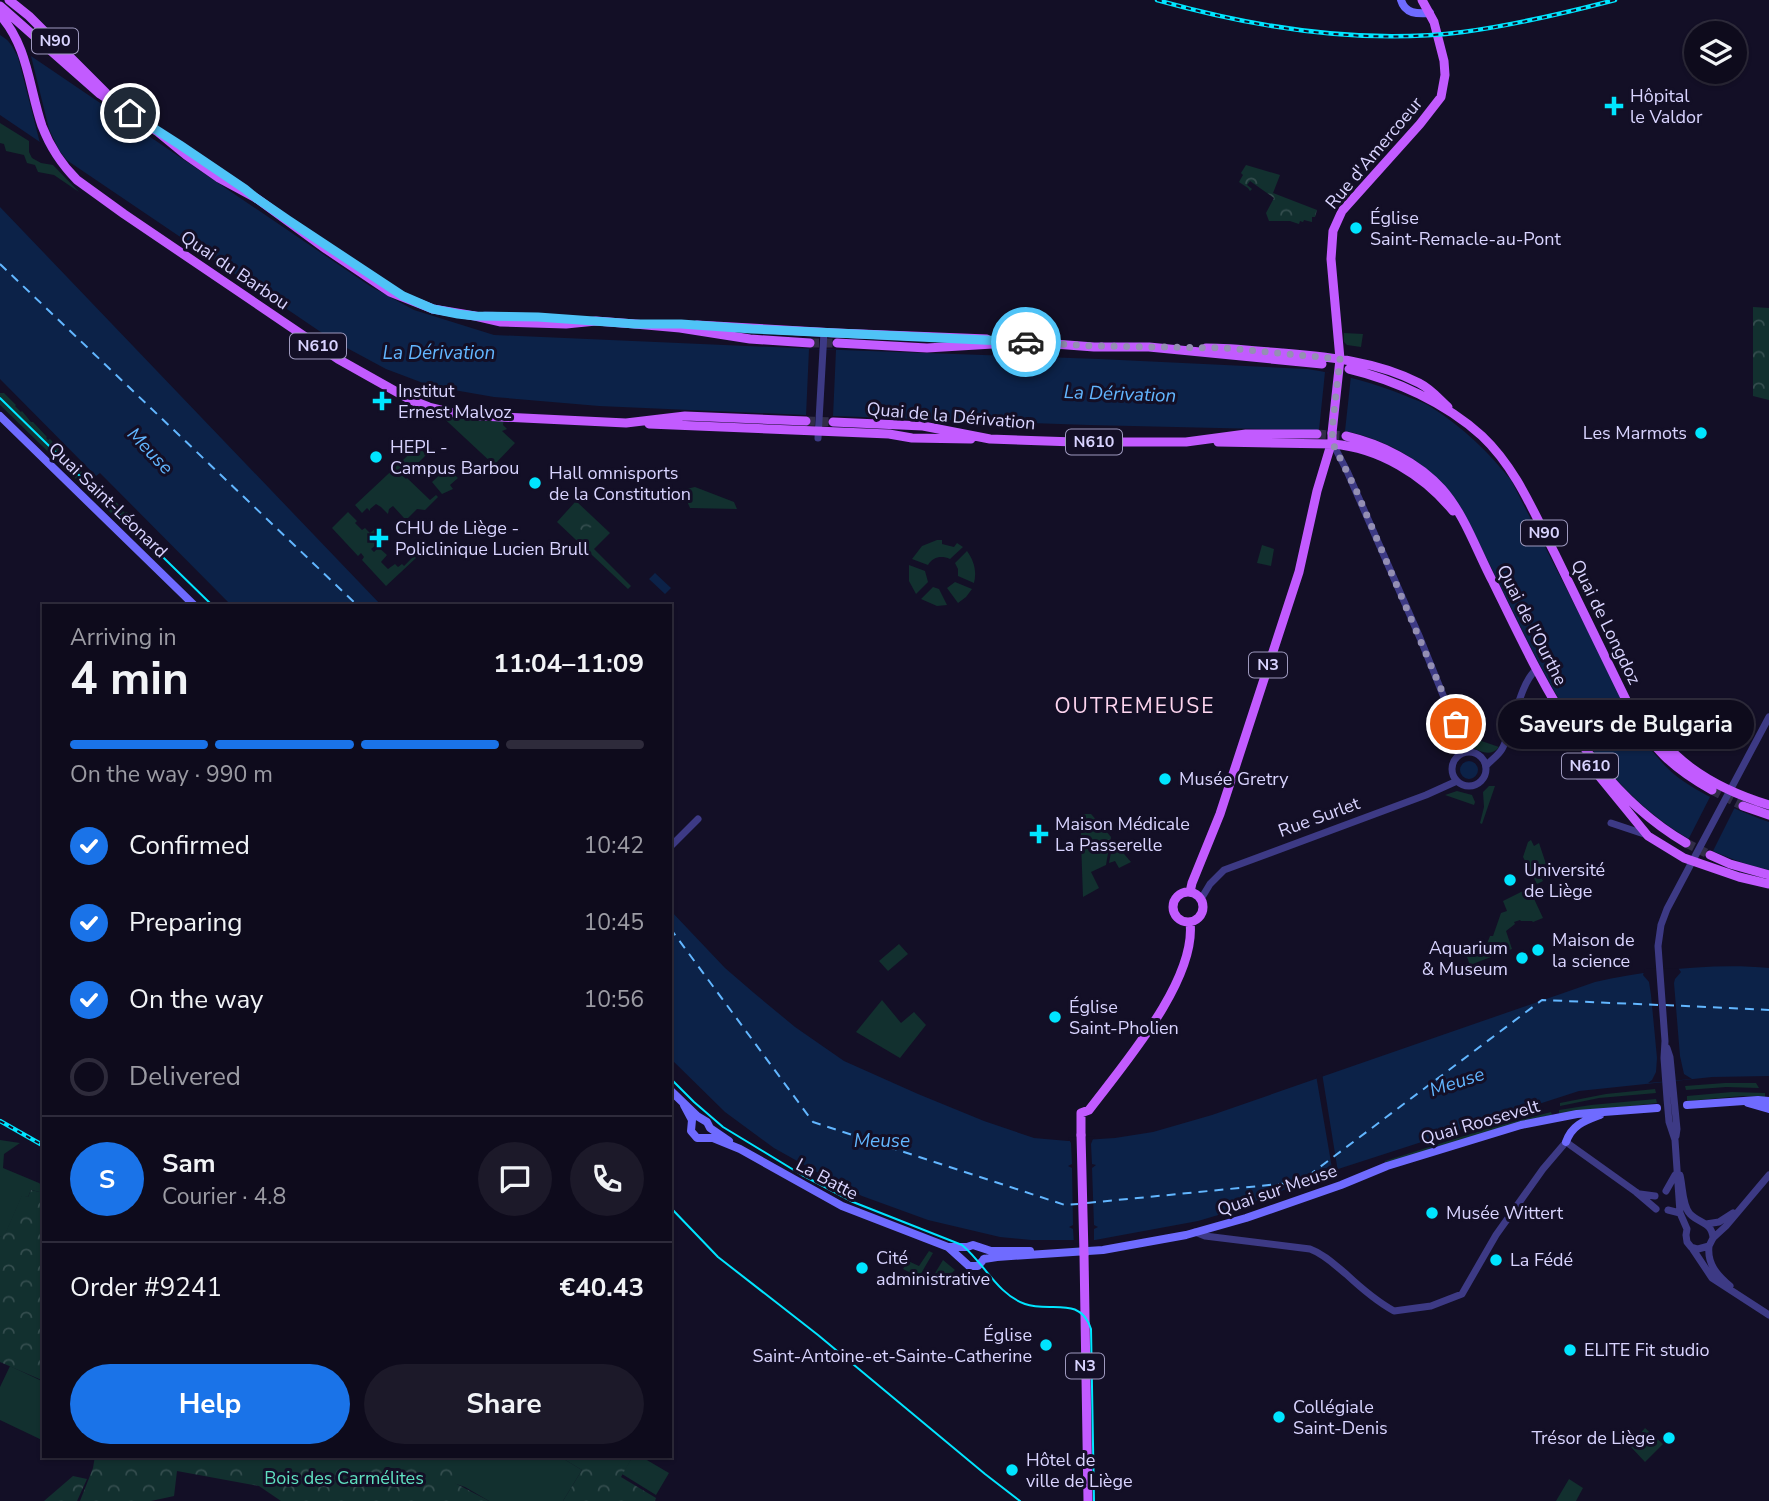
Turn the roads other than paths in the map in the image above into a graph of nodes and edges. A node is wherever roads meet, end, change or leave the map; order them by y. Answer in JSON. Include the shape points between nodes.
{"nodes":[{"id":1,"x":9,"y":0,"type":"edge"},
{"id":2,"x":1401,"y":0,"type":"edge"},
{"id":3,"x":1422,"y":0,"type":"edge"},
{"id":4,"x":0,"y":6,"type":"edge"},
{"id":5,"x":1430,"y":13,"type":"junction"},
{"id":6,"x":0,"y":15,"type":"edge"},
{"id":7,"x":0,"y":24,"type":"edge"},
{"id":8,"x":23,"y":56,"type":"junction"},
{"id":9,"x":130,"y":113,"type":"junction"},
{"id":10,"x":635,"y":324,"type":"junction"},
{"id":11,"x":824,"y":332,"type":"junction"},
{"id":12,"x":1028,"y":342,"type":"junction"},
{"id":13,"x":810,"y":343,"type":"tunnel mouth"},
{"id":14,"x":837,"y":343,"type":"tunnel mouth"},
{"id":15,"x":1149,"y":347,"type":"junction"},
{"id":16,"x":1340,"y":359,"type":"junction"},
{"id":17,"x":1322,"y":364,"type":"dead end"},
{"id":18,"x":1349,"y":369,"type":"dead end"},
{"id":19,"x":0,"y":416,"type":"edge"},
{"id":20,"x":1461,"y":420,"type":"junction"},
{"id":21,"x":806,"y":421,"type":"tunnel mouth"},
{"id":22,"x":833,"y":422,"type":"tunnel mouth"},
{"id":23,"x":626,"y":423,"type":"junction"},
{"id":24,"x":1317,"y":434,"type":"tunnel mouth"},
{"id":25,"x":818,"y":435,"type":"junction"},
{"id":26,"x":1346,"y":436,"type":"tunnel mouth"},
{"id":27,"x":1332,"y":437,"type":"junction"},
{"id":28,"x":990,"y":439,"type":"junction"},
{"id":29,"x":1198,"y":440,"type":"junction"},
{"id":30,"x":1471,"y":539,"type":"junction"},
{"id":31,"x":193,"y":604,"type":"edge"},
{"id":32,"x":1607,"y":661,"type":"junction"},
{"id":33,"x":1536,"y":670,"type":"junction"},
{"id":34,"x":1545,"y":688,"type":"junction"},
{"id":35,"x":1769,"y":717,"type":"edge"},
{"id":36,"x":1466,"y":752,"type":"junction"},
{"id":37,"x":1486,"y":766,"type":"junction"},
{"id":38,"x":1457,"y":781,"type":"junction"},
{"id":39,"x":1712,"y":790,"type":"tunnel mouth"},
{"id":40,"x":1731,"y":790,"type":"junction"},
{"id":41,"x":1769,"y":805,"type":"edge"},
{"id":42,"x":1743,"y":806,"type":"tunnel mouth"},
{"id":43,"x":1769,"y":815,"type":"edge"},
{"id":44,"x":698,"y":819,"type":"dead end"},
{"id":45,"x":1611,"y":823,"type":"dead end"},
{"id":46,"x":1648,"y":836,"type":"junction"},
{"id":47,"x":1686,"y":842,"type":"tunnel mouth"},
{"id":48,"x":672,"y":845,"type":"edge"},
{"id":49,"x":1710,"y":855,"type":"tunnel mouth"},
{"id":50,"x":1692,"y":861,"type":"junction"},
{"id":51,"x":1769,"y":875,"type":"edge"},
{"id":52,"x":1769,"y":884,"type":"edge"},
{"id":53,"x":1191,"y":892,"type":"junction"},
{"id":54,"x":1201,"y":899,"type":"junction"},
{"id":55,"x":1190,"y":922,"type":"junction"},
{"id":56,"x":672,"y":1092,"type":"edge"},
{"id":57,"x":1745,"y":1101,"type":"junction"},
{"id":58,"x":1769,"y":1101,"type":"edge"},
{"id":59,"x":684,"y":1105,"type":"junction"},
{"id":60,"x":1687,"y":1105,"type":"dead end"},
{"id":61,"x":1657,"y":1108,"type":"dead end"},
{"id":62,"x":1769,"y":1109,"type":"edge"},
{"id":63,"x":1605,"y":1113,"type":"junction"},
{"id":64,"x":702,"y":1120,"type":"junction"},
{"id":65,"x":692,"y":1125,"type":"junction"},
{"id":66,"x":710,"y":1128,"type":"junction"},
{"id":67,"x":706,"y":1138,"type":"junction"},
{"id":68,"x":1566,"y":1142,"type":"junction"},
{"id":69,"x":740,"y":1149,"type":"junction"},
{"id":70,"x":1678,"y":1168,"type":"junction"},
{"id":71,"x":1367,"y":1174,"type":"joint"},
{"id":72,"x":1769,"y":1175,"type":"edge"},
{"id":73,"x":1666,"y":1191,"type":"dead end"},
{"id":74,"x":1636,"y":1192,"type":"junction"},
{"id":75,"x":1655,"y":1196,"type":"dead end"},
{"id":76,"x":1740,"y":1208,"type":"junction"},
{"id":77,"x":1656,"y":1209,"type":"dead end"},
{"id":78,"x":1668,"y":1210,"type":"dead end"},
{"id":79,"x":1680,"y":1213,"type":"junction"},
{"id":80,"x":1703,"y":1223,"type":"junction"},
{"id":81,"x":1687,"y":1229,"type":"junction"},
{"id":82,"x":1195,"y":1232,"type":"junction"},
{"id":83,"x":1713,"y":1238,"type":"junction"},
{"id":84,"x":1709,"y":1246,"type":"junction"},
{"id":85,"x":948,"y":1247,"type":"junction"},
{"id":86,"x":968,"y":1247,"type":"junction"},
{"id":87,"x":981,"y":1248,"type":"junction"},
{"id":88,"x":1693,"y":1248,"type":"junction"},
{"id":89,"x":1047,"y":1253,"type":"junction"},
{"id":90,"x":1084,"y":1255,"type":"junction"},
{"id":91,"x":984,"y":1259,"type":"junction"},
{"id":92,"x":963,"y":1260,"type":"junction"},
{"id":93,"x":1769,"y":1313,"type":"edge"},
{"id":94,"x":1088,"y":1501,"type":"edge"}],
"edges":[{"from":1,"to":9,"type":"main road","number":"N90"},
{"from":2,"to":5,"type":"main road","via":[[1410,12]]},
{"from":3,"to":5,"type":"main road","number":"N3"},
{"from":4,"to":9,"type":"main road","number":"N90","via":[[86,84]]},
{"from":5,"to":16,"type":"main road","name":"Rue d'Amercoeur","number":"N3","via":[[1444,61],[1441,97],[1342,211],[1333,231],[1331,259]]},
{"from":6,"to":8,"type":"main road","number":"N90","via":[[17,38]]},
{"from":7,"to":8,"type":"main road","number":"N90"},
{"from":8,"to":23,"type":"main road","name":"Quai du Barbou","number":"N610","via":[[42,124],[60,162],[90,191],[319,347],[411,400],[443,411]]},
{"from":9,"to":10,"type":"main road","number":"N90","via":[[390,292],[433,309],[500,322]]},
{"from":10,"to":11,"type":"main road"},
{"from":10,"to":13,"type":"main road","number":"N90"},
{"from":11,"to":12,"type":"main road"},
{"from":11,"to":25,"type":"street"},
{"from":12,"to":14,"type":"main road","via":[[927,348]]},
{"from":12,"to":15,"type":"main road"},
{"from":15,"to":16,"type":"main road","via":[[1226,348]]},
{"from":15,"to":17,"type":"main road"},
{"from":16,"to":20,"type":"main road","via":[[1382,368],[1419,383]]},
{"from":16,"to":27,"type":"main road","number":"N3"},
{"from":18,"to":20,"type":"main road","name":"Quai de Longdoz","number":"N90","via":[[1405,387]]},
{"from":19,"to":31,"type":"main road","name":"Quai Saint-Léonard"},
{"from":20,"to":32,"type":"main road","name":"Quai de Longdoz","number":"N90","via":[[1487,441],[1513,473]]},
{"from":21,"to":23,"type":"main road","number":"N610","via":[[698,416]]},
{"from":22,"to":28,"type":"main road","name":"Quai de la Dérivation","number":"N610","via":[[923,426]]},
{"from":23,"to":25,"type":"main road","number":"N610"},
{"from":24,"to":29,"type":"main road","name":"Quai de la Dérivation","number":"N610","via":[[1245,434]]},
{"from":25,"to":28,"type":"main road","number":"N610"},
{"from":26,"to":30,"type":"main road","name":"Quai de l'Ourthe","number":"N610","via":[[1390,452],[1427,475],[1453,503]]},
{"from":27,"to":29,"type":"main road","number":"N610"},
{"from":27,"to":30,"type":"main road","number":"N610","via":[[1392,461],[1419,478],[1450,507]]},
{"from":27,"to":36,"type":"street"},
{"from":27,"to":53,"type":"main road","number":"N3","via":[[1299,572]]},
{"from":28,"to":29,"type":"main road","name":"Quai de la Dérivation","number":"N610"},
{"from":30,"to":33,"type":"main road","name":"Quai de l'Ourthe","number":"N610"},
{"from":32,"to":39,"type":"main road","name":"Quai de Longdoz","number":"N90","via":[[1634,716],[1657,749],[1677,769]]},
{"from":32,"to":40,"type":"main road","number":"N90","via":[[1669,750]]},
{"from":33,"to":34,"type":"main road","name":"Quai de l'Ourthe","number":"N610"},
{"from":33,"to":37,"type":"street","via":[[1528,679],[1506,741]]},
{"from":34,"to":46,"type":"main road","number":"N610","via":[[1587,761]]},
{"from":34,"to":47,"type":"main road","name":"Quai de l'Ourthe","number":"N610","via":[[1616,786],[1653,821]]},
{"from":35,"to":40,"type":"street"},
{"from":36,"to":37,"type":"street","via":[[1479,755]]},
{"from":36,"to":38,"type":"street","via":[[1453,764]]},
{"from":37,"to":38,"type":"street","via":[[1477,784]]},
{"from":38,"to":54,"type":"street","name":"Rue Surlet","via":[[1224,870]]},
{"from":40,"to":41,"type":"main road"},
{"from":40,"to":50,"type":"street"},
{"from":42,"to":43,"type":"main road"},
{"from":44,"to":48,"type":"street"},
{"from":45,"to":46,"type":"street"},
{"from":46,"to":50,"type":"main road","number":"N610"},
{"from":49,"to":51,"type":"main road"},
{"from":50,"to":52,"type":"main road","number":"N610"},
{"from":50,"to":70,"type":"street","via":[[1665,912],[1658,946],[1669,1118]]},
{"from":53,"to":54,"type":"main road"},
{"from":53,"to":55,"type":"main road","number":"N3","via":[[1179,894],[1172,906],[1177,918]]},
{"from":54,"to":55,"type":"main road","via":[[1201,915]]},
{"from":55,"to":90,"type":"main road","number":"N3","bridge":true,"via":[[1181,973],[1125,1064],[1089,1110],[1081,1113]]},
{"from":56,"to":59,"type":"main road"},
{"from":57,"to":58,"type":"main road"},
{"from":57,"to":60,"type":"main road"},
{"from":57,"to":62,"type":"main road"},
{"from":59,"to":64,"type":"main road"},
{"from":59,"to":65,"type":"main road"},
{"from":61,"to":63,"type":"main road","name":"Quai Roosevelt"},
{"from":63,"to":68,"type":"main road","via":[[1580,1123]]},
{"from":63,"to":71,"type":"main road","name":"Quai Roosevelt","via":[[1521,1125]]},
{"from":64,"to":65,"type":"main road"},
{"from":64,"to":66,"type":"main road"},
{"from":65,"to":67,"type":"main road","via":[[694,1136]]},
{"from":66,"to":67,"type":"main road"},
{"from":66,"to":69,"type":"main road","name":"La Batte"},
{"from":67,"to":69,"type":"main road","name":"La Batte"},
{"from":68,"to":74,"type":"street"},
{"from":68,"to":82,"type":"street","name":"Quai sur Meuse","via":[[1496,1235],[1462,1294],[1431,1306],[1394,1311],[1310,1249]]},
{"from":69,"to":85,"type":"main road","name":"La Batte","via":[[842,1206]]},
{"from":70,"to":73,"type":"street"},
{"from":70,"to":79,"type":"street"},
{"from":70,"to":80,"type":"street","via":[[1687,1210]]},
{"from":71,"to":82,"type":"main road","name":"Quai sur Meuse"},
{"from":72,"to":76,"type":"street"},
{"from":74,"to":75,"type":"street"},
{"from":74,"to":77,"type":"street"},
{"from":76,"to":80,"type":"street","via":[[1722,1221]]},
{"from":76,"to":83,"type":"street"},
{"from":78,"to":79,"type":"street"},
{"from":79,"to":81,"type":"street"},
{"from":80,"to":81,"type":"street"},
{"from":80,"to":83,"type":"street","via":[[1712,1229]]},
{"from":81,"to":88,"type":"street","via":[[1686,1239]]},
{"from":82,"to":90,"type":"main road","name":"Quai sur Meuse"},
{"from":83,"to":84,"type":"street"},
{"from":84,"to":88,"type":"street"},
{"from":84,"to":93,"type":"street","via":[[1709,1260],[1719,1276]]},
{"from":85,"to":86,"type":"main road"},
{"from":85,"to":92,"type":"main road"},
{"from":86,"to":87,"type":"main road"},
{"from":86,"to":92,"type":"main road"},
{"from":87,"to":89,"type":"main road"},
{"from":87,"to":91,"type":"main road"},
{"from":88,"to":93,"type":"street","via":[[1712,1278]]},
{"from":89,"to":90,"type":"main road","name":"Quai sur Meuse"},
{"from":89,"to":91,"type":"main road"},
{"from":90,"to":94,"type":"main road","number":"N3"},
{"from":91,"to":92,"type":"main road","via":[[975,1267]]}]}
